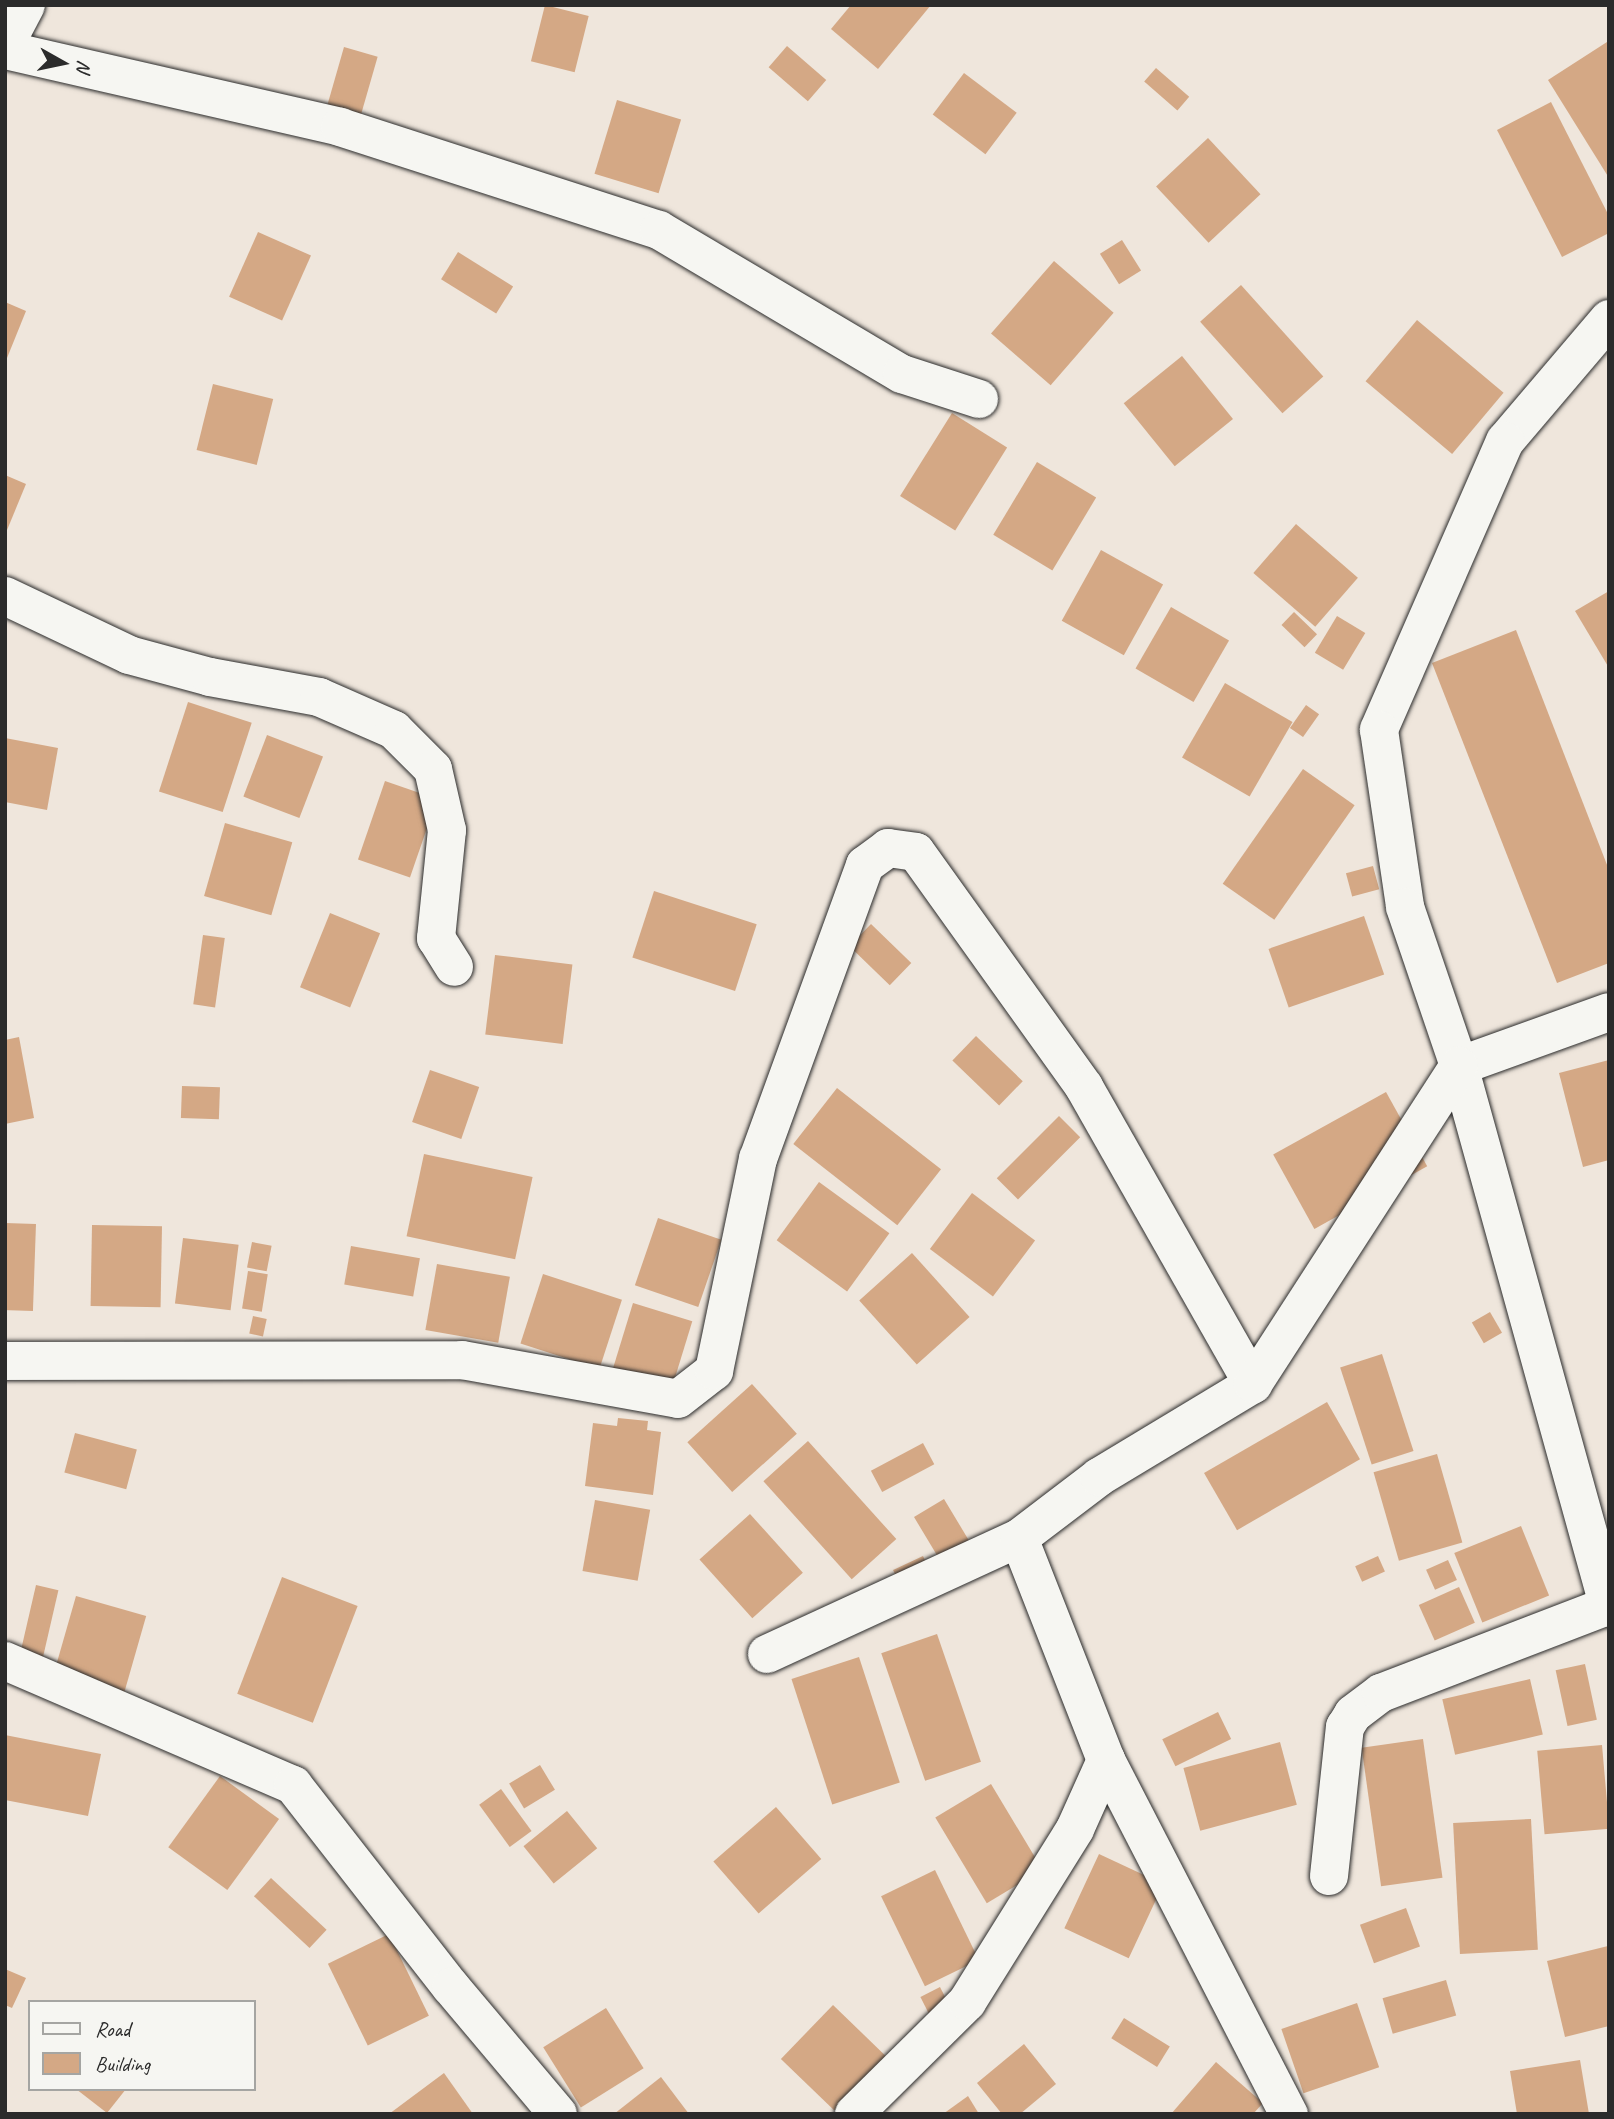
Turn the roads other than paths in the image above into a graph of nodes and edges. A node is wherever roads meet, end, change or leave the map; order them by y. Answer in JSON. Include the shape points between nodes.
{"nodes":[{"id":1,"x":26,"y":5,"type":"edge"},
{"id":2,"x":5,"y":47,"type":"edge"},
{"id":3,"x":1609,"y":319,"type":"edge"},
{"id":4,"x":979,"y":399,"type":"dead end"},
{"id":5,"x":5,"y":596,"type":"edge"},
{"id":6,"x":454,"y":967,"type":"dead end"},
{"id":7,"x":1609,"y":1012,"type":"edge"},
{"id":8,"x":1459,"y":1066,"type":"junction"},
{"id":9,"x":5,"y":1361,"type":"edge"},
{"id":10,"x":1253,"y":1384,"type":"junction"},
{"id":11,"x":1019,"y":1538,"type":"junction"},
{"id":12,"x":1609,"y":1607,"type":"edge"},
{"id":13,"x":767,"y":1654,"type":"dead end"},
{"id":14,"x":5,"y":1661,"type":"edge"},
{"id":15,"x":1106,"y":1760,"type":"junction"},
{"id":16,"x":1329,"y":1876,"type":"dead end"},
{"id":17,"x":558,"y":2114,"type":"edge"},
{"id":18,"x":854,"y":2114,"type":"edge"},
{"id":19,"x":1289,"y":2114,"type":"edge"}],
"edges":[{"from":1,"to":2,"type":"street"},
{"from":2,"to":4,"type":"street","via":[[340,127],[659,230],[902,374]]},
{"from":3,"to":8,"type":"street","via":[[1505,441],[1379,730],[1405,907]]},
{"from":5,"to":6,"type":"street","via":[[129,655],[210,677],[319,698],[394,730],[433,769],[447,830],[436,938]]},
{"from":7,"to":8,"type":"street"},
{"from":8,"to":10,"type":"street"},
{"from":8,"to":12,"type":"street"},
{"from":9,"to":10,"type":"street","via":[[462,1360],[678,1399],[714,1371],[758,1159],[865,865],[888,848],[916,852],[1084,1087]]},
{"from":10,"to":11,"type":"street","via":[[1099,1477]]},
{"from":11,"to":13,"type":"street"},
{"from":11,"to":15,"type":"street"},
{"from":12,"to":16,"type":"street","via":[[1381,1693],[1353,1714],[1345,1727]]},
{"from":14,"to":17,"type":"street","via":[[293,1785],[451,1987]]},
{"from":15,"to":18,"type":"street","via":[[1074,1829],[967,2002]]},
{"from":15,"to":19,"type":"street"}]}
